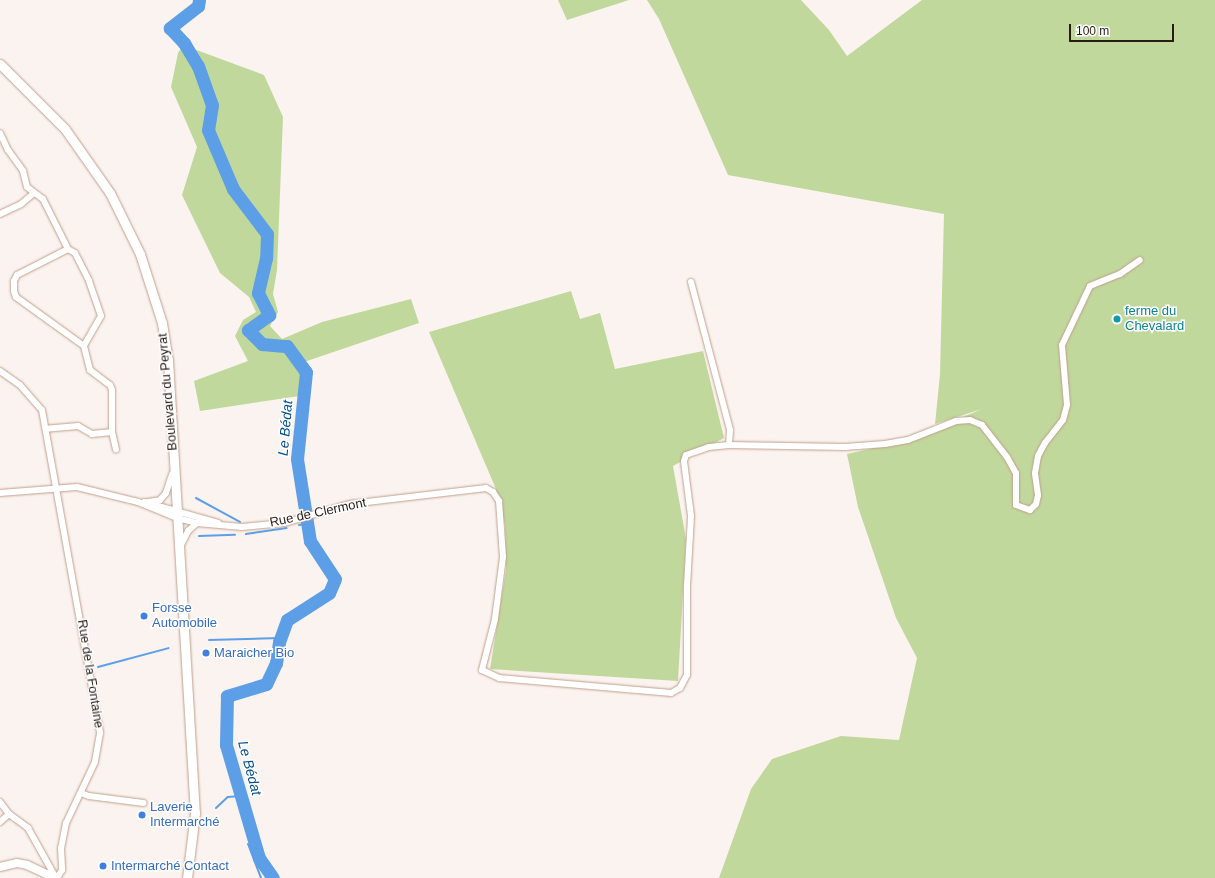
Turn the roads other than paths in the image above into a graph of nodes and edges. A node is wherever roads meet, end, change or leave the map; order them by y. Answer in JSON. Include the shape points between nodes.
{"nodes":[{"id":1,"x":0,"y":64,"type":"edge"},
{"id":2,"x":0,"y":133,"type":"edge"},
{"id":3,"x":33,"y":194,"type":"junction"},
{"id":4,"x":0,"y":214,"type":"edge"},
{"id":5,"x":68,"y":249,"type":"junction"},
{"id":6,"x":1140,"y":260,"type":"dead end"},
{"id":7,"x":691,"y":282,"type":"dead end"},
{"id":8,"x":84,"y":346,"type":"junction"},
{"id":9,"x":0,"y":371,"type":"edge"},
{"id":10,"x":46,"y":430,"type":"junction"},
{"id":11,"x":112,"y":432,"type":"junction"},
{"id":12,"x":729,"y":445,"type":"junction"},
{"id":13,"x":116,"y":450,"type":"dead end"},
{"id":14,"x":174,"y":465,"type":"junction"},
{"id":15,"x":56,"y":488,"type":"junction"},
{"id":16,"x":0,"y":493,"type":"edge"},
{"id":17,"x":138,"y":502,"type":"junction"},
{"id":18,"x":147,"y":502,"type":"junction"},
{"id":19,"x":176,"y":514,"type":"junction"},
{"id":20,"x":197,"y":523,"type":"junction"},
{"id":21,"x":227,"y":526,"type":"junction"},
{"id":22,"x":179,"y":548,"type":"junction"},
{"id":23,"x":192,"y":772,"type":"junction"},
{"id":24,"x":81,"y":793,"type":"junction"},
{"id":25,"x":0,"y":802,"type":"edge"},
{"id":26,"x":144,"y":803,"type":"dead end"},
{"id":27,"x":9,"y":814,"type":"junction"},
{"id":28,"x":0,"y":822,"type":"edge"},
{"id":29,"x":0,"y":866,"type":"edge"},
{"id":30,"x":56,"y":878,"type":"edge"},
{"id":31,"x":182,"y":878,"type":"edge"},
{"id":32,"x":187,"y":878,"type":"edge"}],
"edges":[{"from":1,"to":14,"type":"main road","name":"Boulevard du Peyrat","via":[[64,129],[93,166],[110,193],[140,254],[162,323],[168,360]]},
{"from":2,"to":3,"type":"street","via":[[23,171],[27,187]]},
{"from":3,"to":4,"type":"street","via":[[21,204]]},
{"from":3,"to":5,"type":"street","via":[[43,199]]},
{"from":5,"to":8,"type":"street","via":[[75,252],[89,281],[101,316]]},
{"from":5,"to":8,"type":"street","via":[[17,275],[14,291],[16,297]]},
{"from":6,"to":12,"type":"street","via":[[1120,274],[1090,286],[1062,345],[1067,405],[1064,420],[1038,456],[1038,495],[1036,504],[1030,510],[1016,504],[1016,473],[1007,457],[982,425],[970,420],[956,421],[908,440],[885,444],[845,447]]},
{"from":7,"to":12,"type":"street","via":[[730,430]]},
{"from":8,"to":11,"type":"street","via":[[90,370],[110,385],[112,390]]},
{"from":9,"to":10,"type":"street","name":"Rue de la Fontaine","via":[[35,400],[42,410]]},
{"from":10,"to":11,"type":"street","via":[[78,426],[92,434]]},
{"from":10,"to":15,"type":"street","name":"Rue de la Fontaine"},
{"from":11,"to":13,"type":"street"},
{"from":12,"to":21,"type":"street","name":"Rue de Clermont","via":[[692,452],[686,455],[684,461],[691,516],[687,586],[687,675],[680,688],[670,694],[499,678],[482,670],[495,619],[504,557],[501,513],[493,492],[486,488],[350,504],[271,525]]},
{"from":14,"to":18,"type":"street","via":[[166,493],[160,500]]},
{"from":14,"to":19,"type":"main road","name":"Boulevard du Peyrat"},
{"from":15,"to":16,"type":"street"},
{"from":15,"to":17,"type":"street","via":[[94,490]]},
{"from":15,"to":24,"type":"street","name":"Rue de la Fontaine","via":[[100,734],[95,762]]},
{"from":17,"to":18,"type":"street"},
{"from":17,"to":19,"type":"street"},
{"from":18,"to":19,"type":"street"},
{"from":19,"to":20,"type":"street","name":"Rue de Clermont"},
{"from":19,"to":21,"type":"street"},
{"from":19,"to":22,"type":"main road","name":"Boulevard du Peyrat"},
{"from":20,"to":21,"type":"street","name":"Rue de Clermont"},
{"from":20,"to":22,"type":"street","via":[[188,531]]},
{"from":22,"to":23,"type":"main road","name":"Boulevard du Peyrat"},
{"from":23,"to":31,"type":"main road","name":"Boulevard du Peyrat"},
{"from":23,"to":32,"type":"main road","name":"Boulevard du Peyrat","via":[[195,826]]},
{"from":24,"to":26,"type":"street"},
{"from":24,"to":30,"type":"street","name":"Rue de la Fontaine","via":[[66,823],[61,848],[62,870]]},
{"from":25,"to":27,"type":"street"},
{"from":27,"to":28,"type":"street"},
{"from":27,"to":30,"type":"street","via":[[28,828]]},
{"from":29,"to":30,"type":"street","via":[[17,863],[27,865]]}]}
